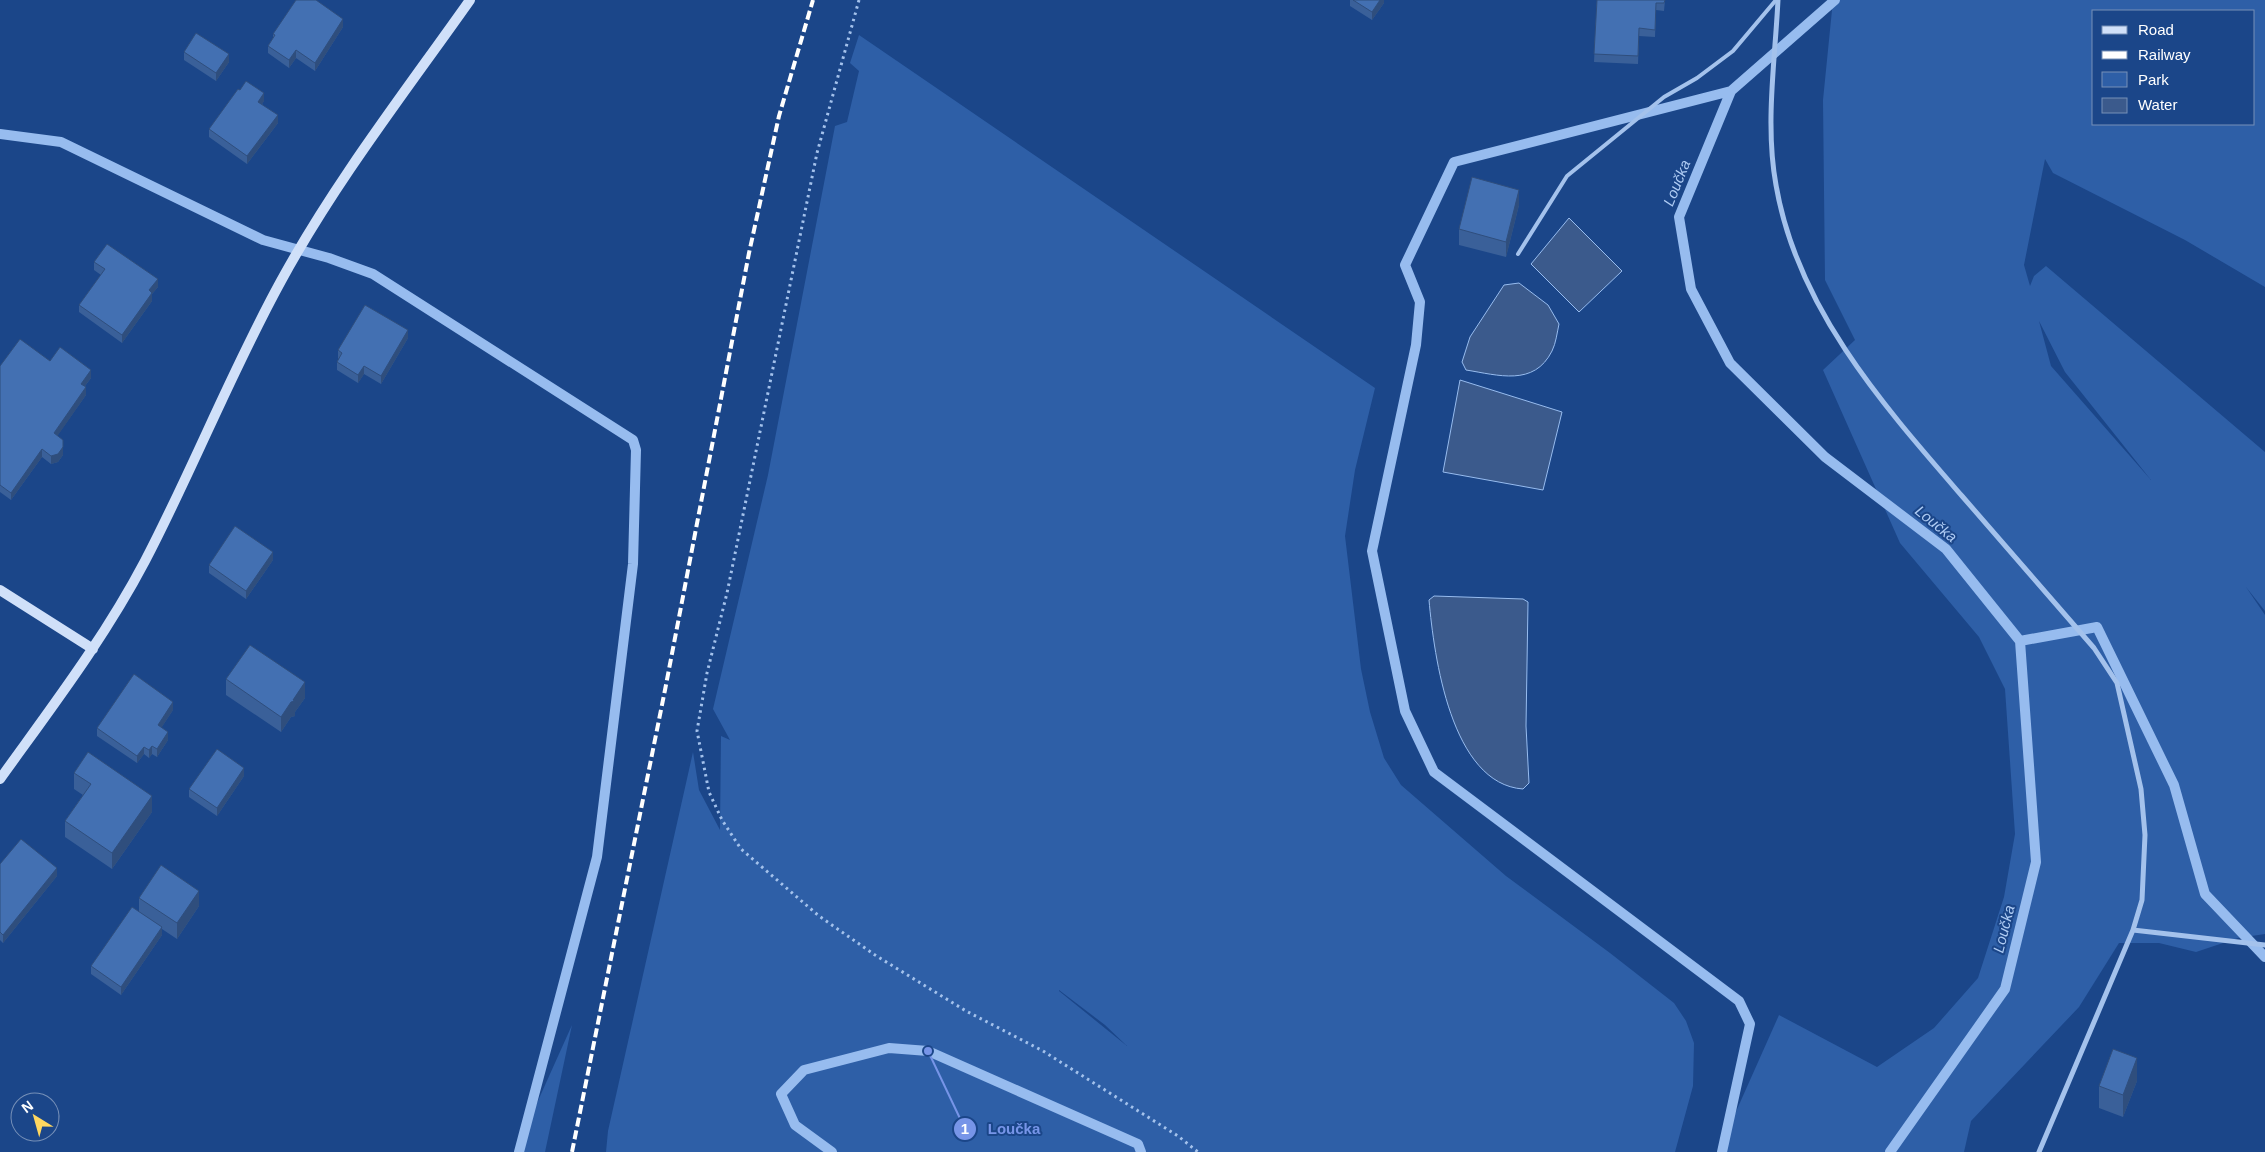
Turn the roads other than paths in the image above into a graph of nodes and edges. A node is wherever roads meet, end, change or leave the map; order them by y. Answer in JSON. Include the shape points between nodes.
{"nodes":[{"id":1,"x":470,"y":0,"type":"edge"},
{"id":2,"x":1777,"y":0,"type":"edge"},
{"id":3,"x":1518,"y":254,"type":"dead end"},
{"id":4,"x":0,"y":590,"type":"edge"},
{"id":5,"x":93,"y":649,"type":"junction"},
{"id":6,"x":0,"y":778,"type":"edge"},
{"id":7,"x":2132,"y":930,"type":"junction"},
{"id":8,"x":2265,"y":945,"type":"edge"},
{"id":9,"x":2039,"y":1152,"type":"edge"}],
"edges":[{"from":1,"to":5,"type":"main road","via":[[310,229],[241,359],[144,563]]},
{"from":2,"to":3,"type":"lane","via":[[1733,51],[1664,98],[1567,176]]},
{"from":2,"to":7,"type":"street","via":[[1770,133],[1776,185],[1788,237],[1818,305],[1849,357],[1898,422],[2094,648],[2117,683],[2141,789],[2145,836],[2142,900]]},
{"from":4,"to":5,"type":"main road"},
{"from":5,"to":6,"type":"main road"},
{"from":7,"to":8,"type":"street"},
{"from":7,"to":9,"type":"street"}]}
